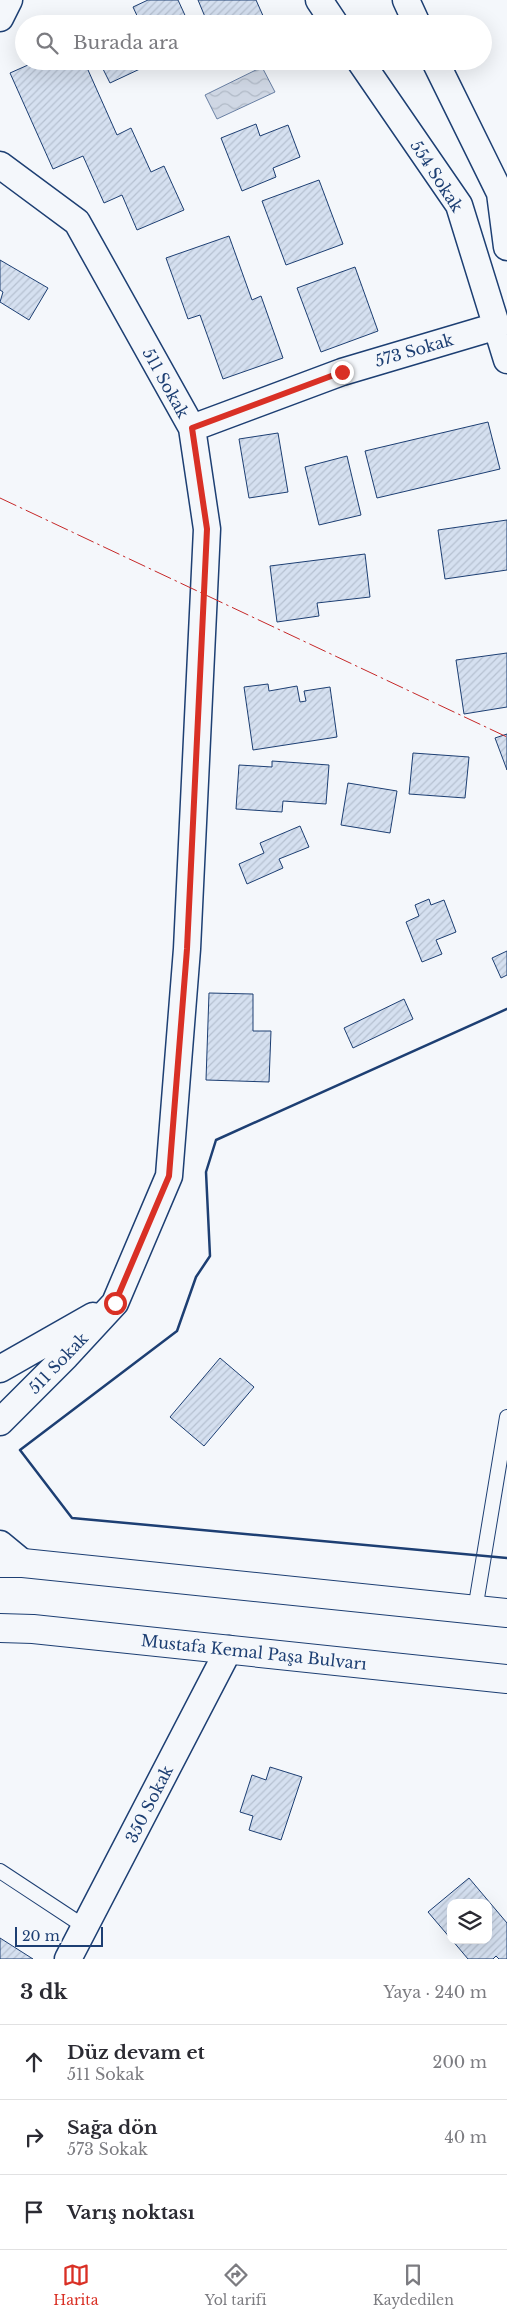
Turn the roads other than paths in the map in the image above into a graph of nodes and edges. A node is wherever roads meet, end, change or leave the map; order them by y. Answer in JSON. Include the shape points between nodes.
{"nodes":[{"id":1,"x":9,"y":0,"type":"edge"},
{"id":2,"x":318,"y":0,"type":"edge"},
{"id":3,"x":406,"y":0,"type":"edge"},
{"id":4,"x":329,"y":15,"type":"edge"},
{"id":5,"x":413,"y":15,"type":"edge"},
{"id":6,"x":0,"y":18,"type":"edge"},
{"id":7,"x":366,"y":70,"type":"edge"},
{"id":8,"x":440,"y":70,"type":"edge"},
{"id":9,"x":0,"y":165,"type":"edge"},
{"id":10,"x":507,"y":247,"type":"edge"},
{"id":11,"x":497,"y":326,"type":"junction"},
{"id":12,"x":507,"y":360,"type":"edge"},
{"id":13,"x":192,"y":428,"type":"junction"},
{"id":14,"x":115,"y":1303,"type":"junction"},
{"id":15,"x":0,"y":1369,"type":"edge"},
{"id":16,"x":507,"y":1417,"type":"edge"},
{"id":17,"x":0,"y":1422,"type":"edge"},
{"id":18,"x":0,"y":1544,"type":"edge"},
{"id":19,"x":12,"y":1563,"type":"edge"},
{"id":20,"x":475,"y":1610,"type":"junction"},
{"id":21,"x":507,"y":1613,"type":"edge"},
{"id":22,"x":0,"y":1628,"type":"edge"},
{"id":23,"x":229,"y":1649,"type":"junction"},
{"id":24,"x":507,"y":1679,"type":"edge"},
{"id":25,"x":0,"y":1871,"type":"edge"},
{"id":26,"x":85,"y":1927,"type":"junction"},
{"id":27,"x":72,"y":1958,"type":"edge"}],
"edges":[{"from":1,"to":6,"type":"street"},
{"from":2,"to":4,"type":"street"},
{"from":3,"to":5,"type":"street"},
{"from":7,"to":11,"type":"street","name":"554 Sokak","via":[[459,205]]},
{"from":8,"to":10,"type":"street","via":[[500,193]]},
{"from":9,"to":13,"type":"street","name":"511 Sokak","via":[[77,222]]},
{"from":11,"to":12,"type":"street","name":"554 Sokak"},
{"from":11,"to":13,"type":"street","name":"573 Sokak","via":[[342,372]]},
{"from":13,"to":14,"type":"street","name":"511 Sokak","via":[[207,529],[187,949],[170,1166],[169,1176]]},
{"from":14,"to":15,"type":"street","name":"511 Sokak"},
{"from":14,"to":17,"type":"street","name":"511 Sokak"},
{"from":16,"to":20,"type":"lane"},
{"from":18,"to":19,"type":"street"},
{"from":19,"to":20,"type":"highway"},
{"from":20,"to":21,"type":"highway"},
{"from":22,"to":23,"type":"highway","name":"Mustafa Kemal Paşa Bulvarı","via":[[33,1628]]},
{"from":23,"to":24,"type":"highway","name":"Mustafa Kemal Paşa Bulvarı"},
{"from":23,"to":26,"type":"street","name":"350 Sokak"},
{"from":25,"to":26,"type":"lane"},
{"from":26,"to":27,"type":"street","name":"350 Sokak"}]}
